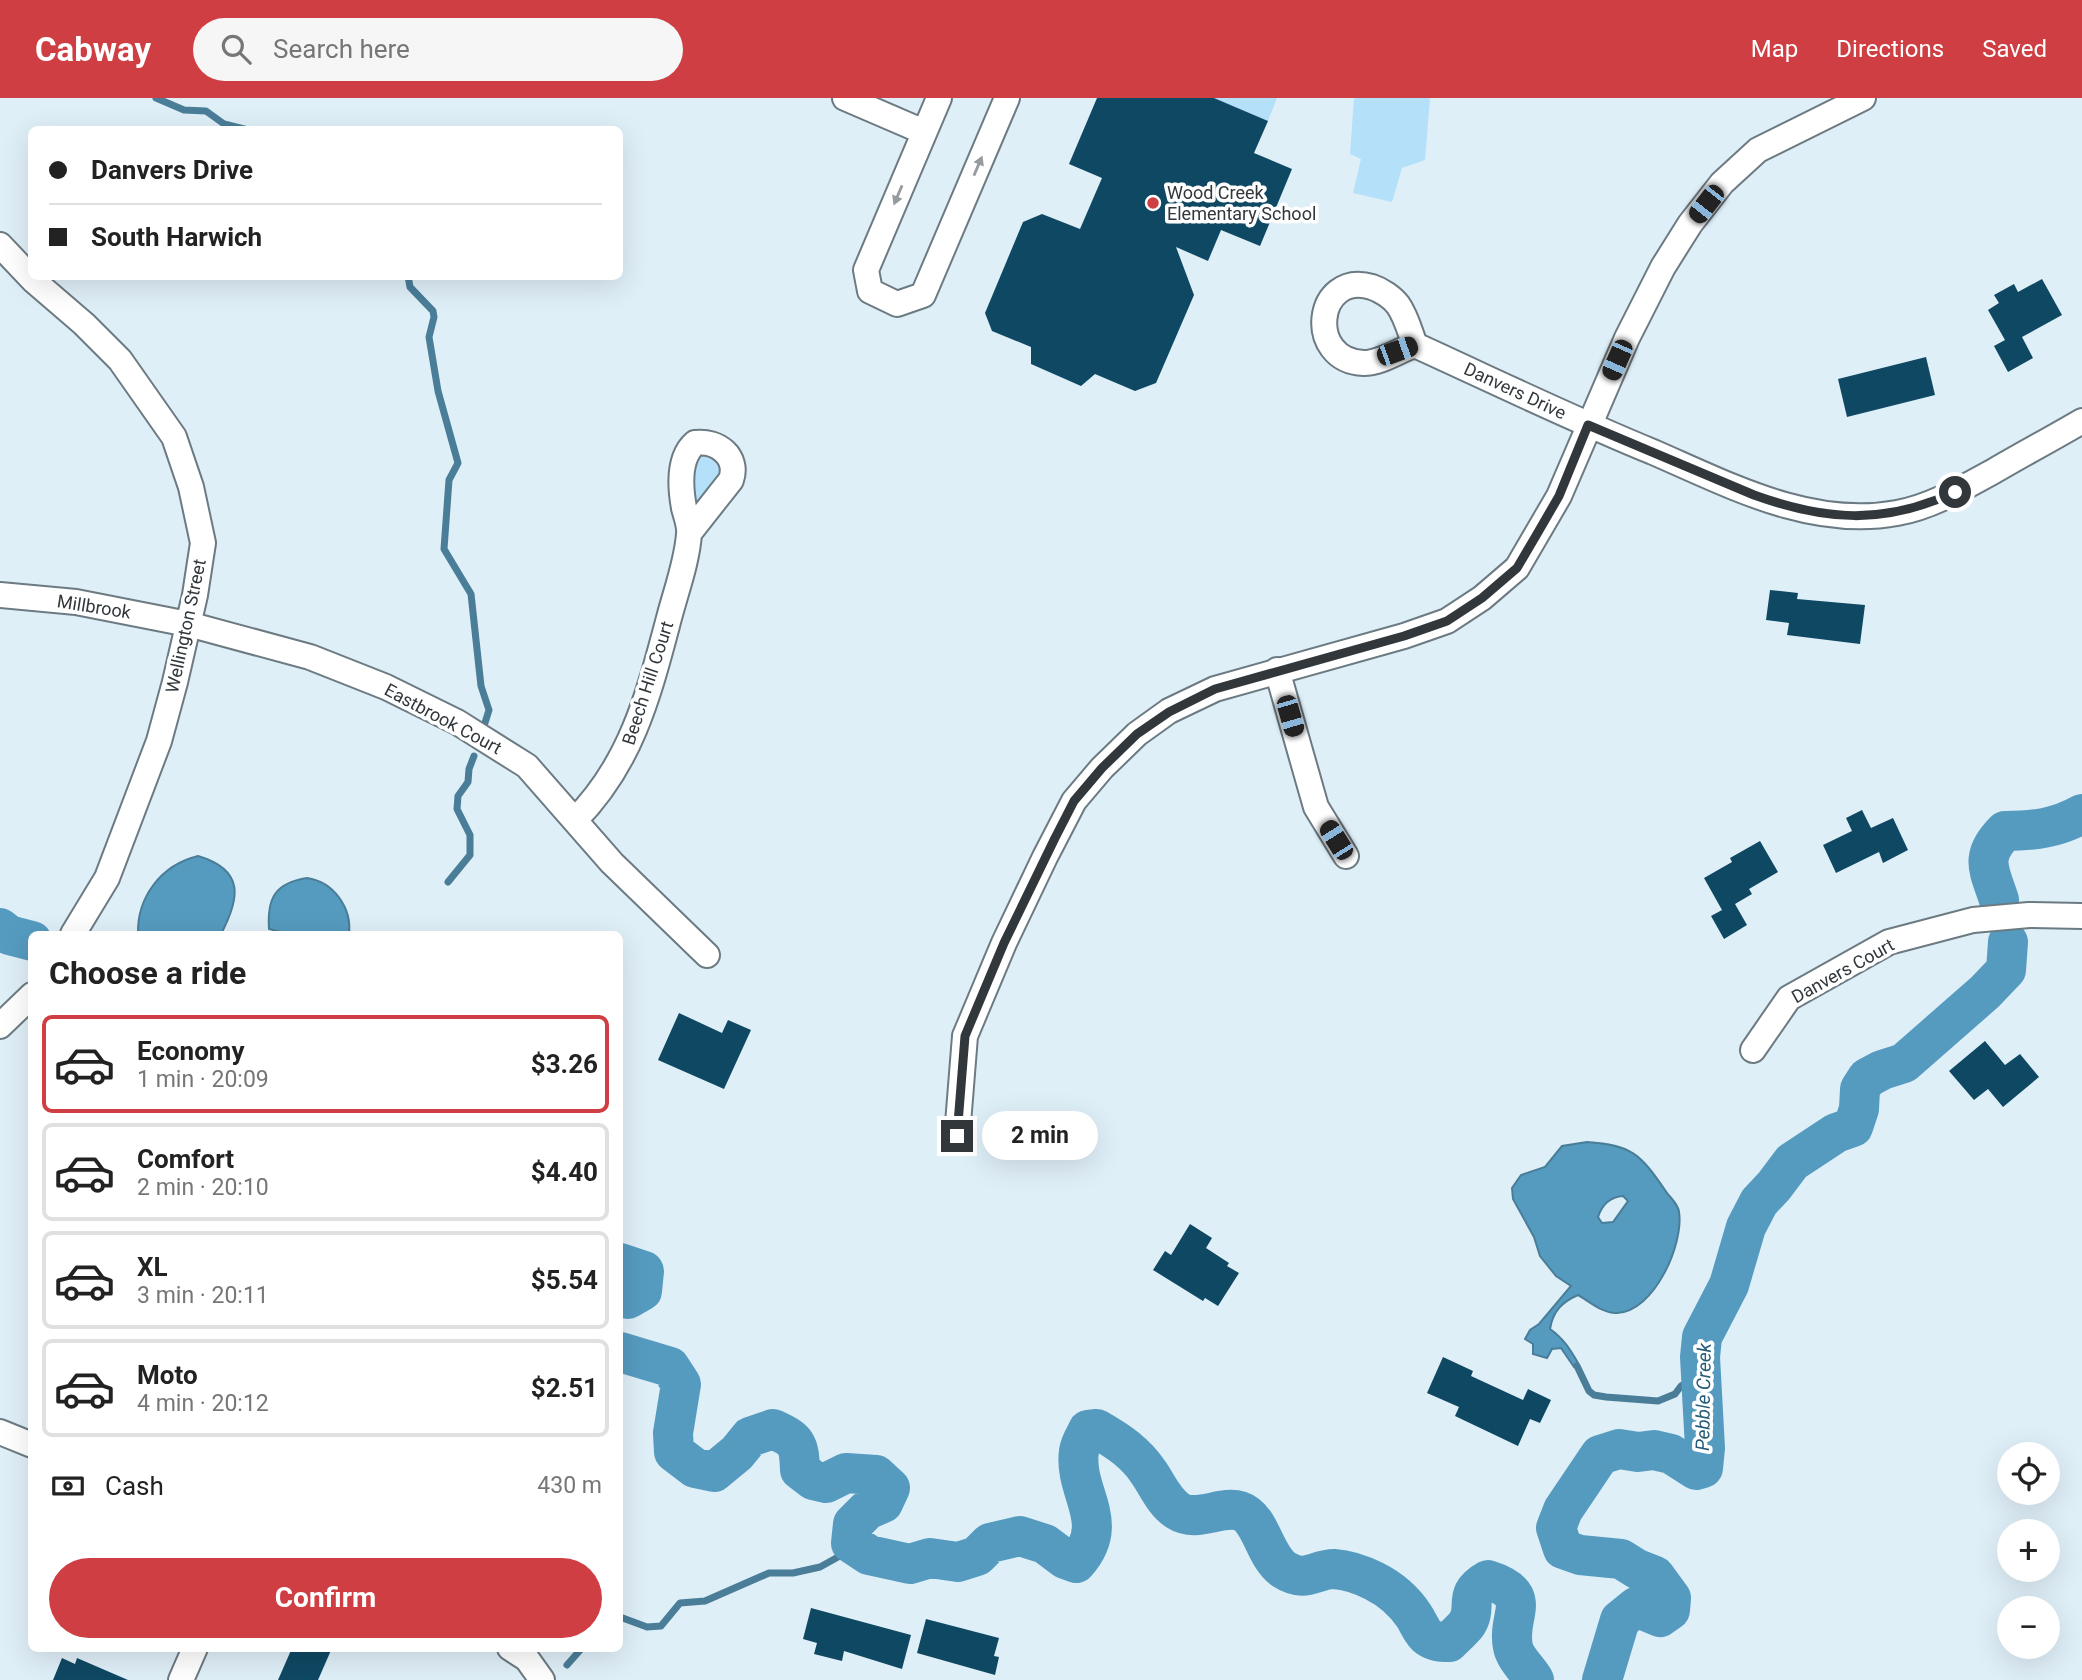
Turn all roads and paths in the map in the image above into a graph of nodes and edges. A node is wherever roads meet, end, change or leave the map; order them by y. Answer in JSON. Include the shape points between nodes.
{"nodes":[{"id":1,"x":939,"y":98,"type":"edge"},
{"id":2,"x":1007,"y":98,"type":"edge"},
{"id":3,"x":1863,"y":98,"type":"edge"},
{"id":4,"x":855,"y":102,"type":"edge"},
{"id":5,"x":924,"y":132,"type":"junction"},
{"id":6,"x":0,"y":245,"type":"edge"},
{"id":7,"x":28,"y":275,"type":"edge"},
{"id":8,"x":33,"y":280,"type":"edge"},
{"id":9,"x":1415,"y":345,"type":"dead end"},
{"id":10,"x":2082,"y":421,"type":"edge"},
{"id":11,"x":1588,"y":425,"type":"junction"},
{"id":12,"x":690,"y":532,"type":"dead end"},
{"id":13,"x":0,"y":595,"type":"edge"},
{"id":14,"x":188,"y":624,"type":"junction"},
{"id":15,"x":1278,"y":670,"type":"junction"},
{"id":16,"x":575,"y":820,"type":"junction"},
{"id":17,"x":1346,"y":856,"type":"dead end"},
{"id":18,"x":2082,"y":916,"type":"edge"},
{"id":19,"x":76,"y":931,"type":"edge"},
{"id":20,"x":707,"y":955,"type":"dead end"},
{"id":21,"x":28,"y":999,"type":"edge"},
{"id":22,"x":0,"y":1026,"type":"edge"},
{"id":23,"x":1753,"y":1050,"type":"dead end"},
{"id":24,"x":957,"y":1136,"type":"dead end"},
{"id":25,"x":0,"y":1432,"type":"edge"},
{"id":26,"x":28,"y":1443,"type":"edge"},
{"id":27,"x":193,"y":1652,"type":"edge"},
{"id":28,"x":516,"y":1652,"type":"edge"},
{"id":29,"x":181,"y":1680,"type":"edge"},
{"id":30,"x":542,"y":1680,"type":"edge"}],
"edges":[{"from":1,"to":5,"type":"street"},
{"from":5,"to":2,"type":"street","one_way":true,"via":[[866,270],[870,291],[897,304],[923,295]]},
{"from":3,"to":11,"type":"street","via":[[1758,150],[1722,183],[1663,267]]},
{"from":4,"to":5,"type":"street"},
{"from":6,"to":7,"type":"street","name":"Wellington Street"},
{"from":8,"to":14,"type":"street","name":"Wellington Street","via":[[120,360],[174,438],[203,543]]},
{"from":9,"to":11,"type":"street","name":"Danvers Drive"},
{"from":10,"to":11,"type":"street","name":"Danvers Drive","via":[[1942,498],[1915,509],[1873,516],[1818,513],[1782,505]]},
{"from":11,"to":15,"type":"street","via":[[1559,496],[1531,546],[1517,568],[1482,598],[1447,621]]},
{"from":12,"to":16,"type":"street","name":"Beech Hill Court","via":[[657,664],[630,743],[596,799]]},
{"from":13,"to":14,"type":"street","name":"Millbrook","via":[[76,602]]},
{"from":14,"to":16,"type":"street","name":"Eastbrook Court","via":[[310,657],[457,722],[527,766]]},
{"from":14,"to":19,"type":"street","name":"Wellington Street","via":[[159,741],[107,878]]},
{"from":15,"to":17,"type":"street","via":[[1315,807]]},
{"from":15,"to":24,"type":"street","via":[[1215,689],[1169,712],[1137,734],[1074,801],[1004,943],[965,1036]]},
{"from":16,"to":20,"type":"street","name":"Eastbrook Court","via":[[648,900]]},
{"from":18,"to":23,"type":"street","name":"Danvers Court","via":[[1973,920],[1889,942],[1789,998]]},
{"from":21,"to":22,"type":"street"},
{"from":25,"to":26,"type":"street"},
{"from":27,"to":29,"type":"street"},
{"from":28,"to":30,"type":"street"}]}
